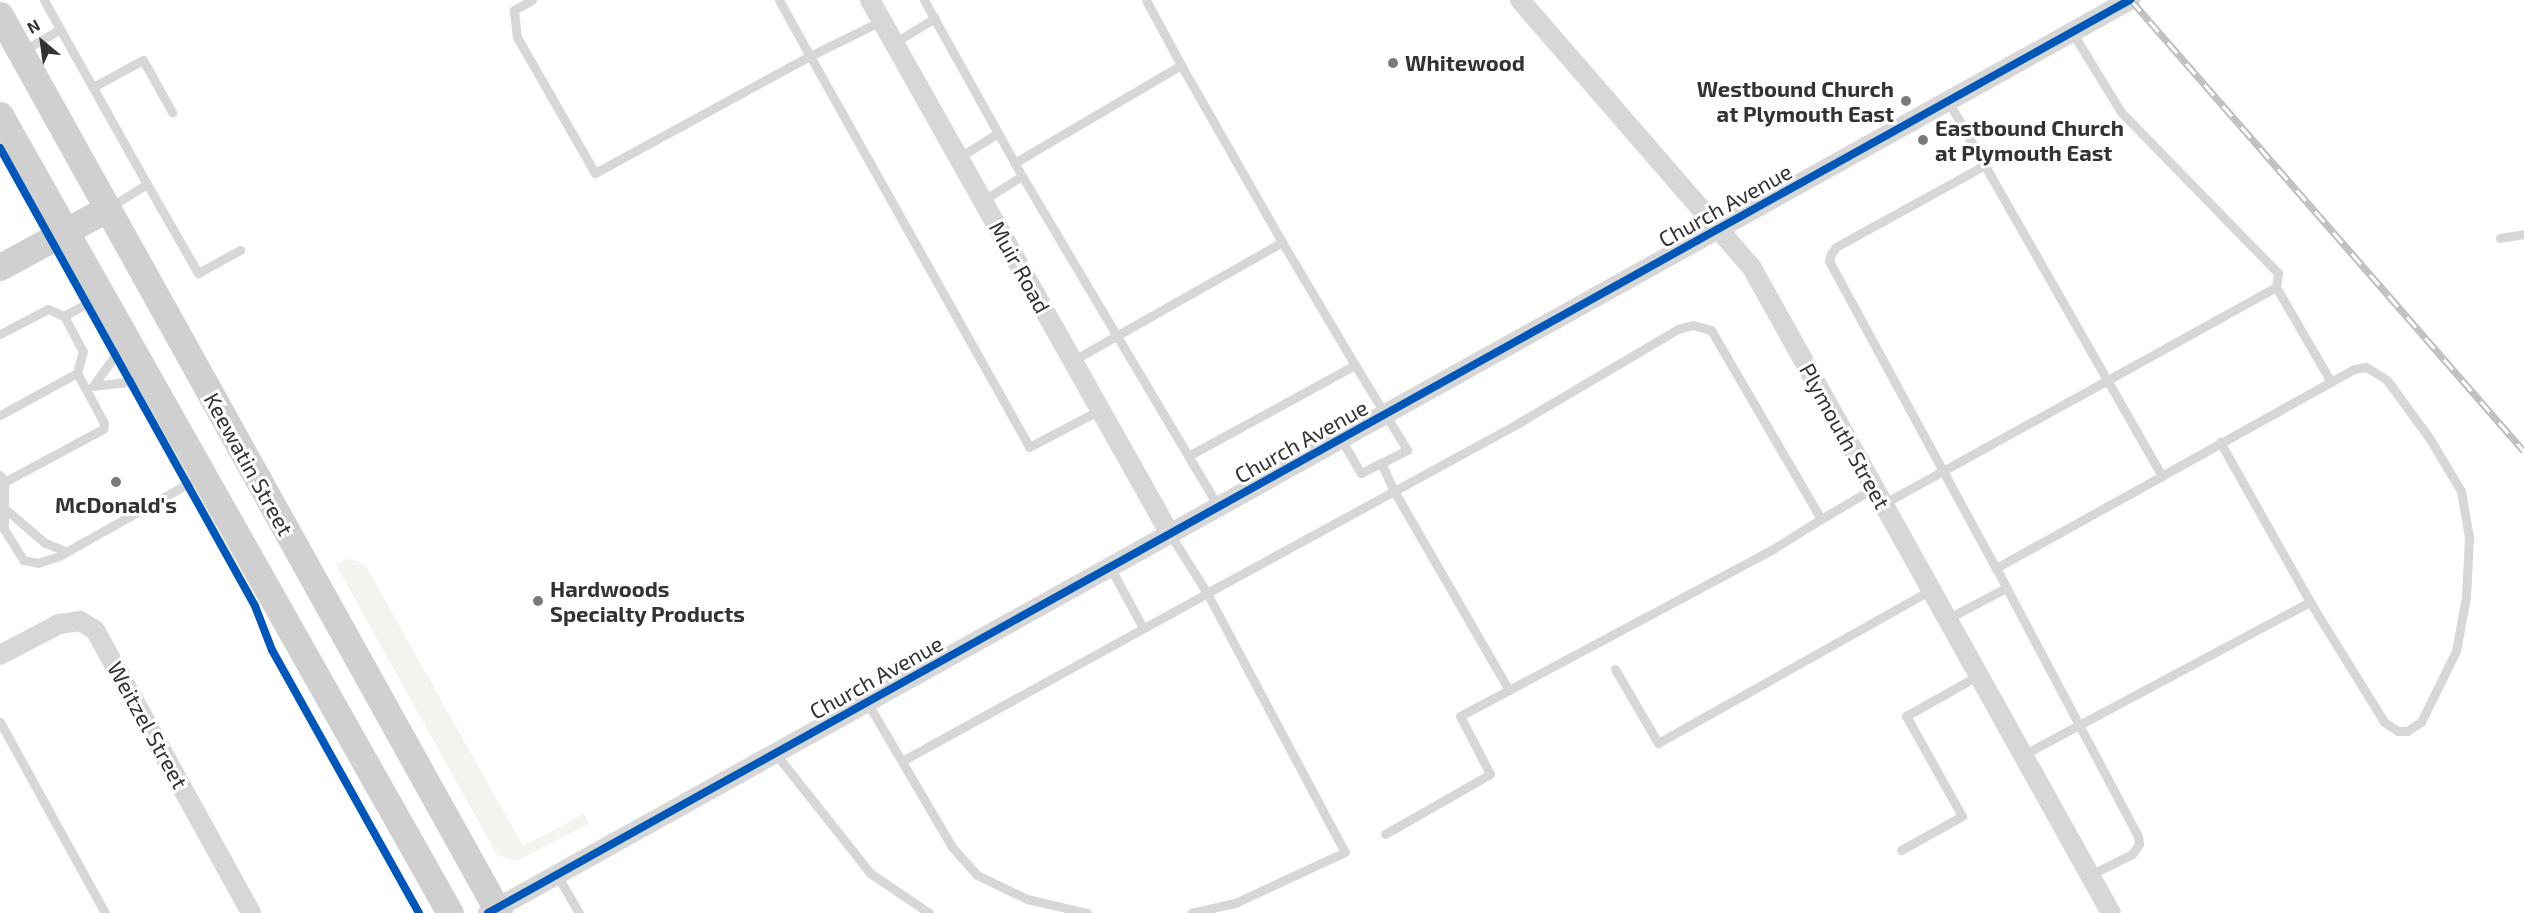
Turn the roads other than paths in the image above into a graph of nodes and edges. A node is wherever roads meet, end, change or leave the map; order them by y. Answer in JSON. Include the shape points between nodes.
{"nodes":[{"id":1,"x":44,"y":0,"type":"edge"},
{"id":2,"x":508,"y":0,"type":"edge"},
{"id":3,"x":532,"y":0,"type":"edge"},
{"id":4,"x":779,"y":0,"type":"edge"},
{"id":5,"x":870,"y":0,"type":"edge"},
{"id":6,"x":924,"y":0,"type":"edge"},
{"id":7,"x":1146,"y":0,"type":"edge"},
{"id":8,"x":1520,"y":0,"type":"edge"},
{"id":9,"x":2130,"y":0,"type":"edge"},
{"id":10,"x":514,"y":10,"type":"junction"},
{"id":11,"x":0,"y":15,"type":"edge"},
{"id":12,"x":935,"y":18,"type":"junction"},
{"id":13,"x":881,"y":21,"type":"junction"},
{"id":14,"x":60,"y":29,"type":"junction"},
{"id":15,"x":2072,"y":32,"type":"junction"},
{"id":16,"x":894,"y":43,"type":"junction"},
{"id":17,"x":21,"y":52,"type":"junction"},
{"id":18,"x":810,"y":56,"type":"junction"},
{"id":19,"x":1181,"y":65,"type":"junction"},
{"id":20,"x":93,"y":87,"type":"junction"},
{"id":21,"x":1948,"y":101,"type":"junction"},
{"id":22,"x":172,"y":112,"type":"dead end"},
{"id":23,"x":0,"y":115,"type":"edge"},
{"id":24,"x":998,"y":133,"type":"junction"},
{"id":25,"x":10,"y":147,"type":"edge"},
{"id":26,"x":958,"y":158,"type":"junction"},
{"id":27,"x":1014,"y":163,"type":"junction"},
{"id":28,"x":1985,"y":165,"type":"junction"},
{"id":29,"x":1022,"y":176,"type":"junction"},
{"id":30,"x":147,"y":184,"type":"junction"},
{"id":31,"x":982,"y":201,"type":"junction"},
{"id":32,"x":108,"y":208,"type":"junction"},
{"id":33,"x":1719,"y":229,"type":"junction"},
{"id":34,"x":64,"y":233,"type":"junction"},
{"id":35,"x":2524,"y":234,"type":"edge"},
{"id":36,"x":2500,"y":238,"type":"dead end"},
{"id":37,"x":1282,"y":242,"type":"junction"},
{"id":38,"x":240,"y":250,"type":"dead end"},
{"id":39,"x":0,"y":267,"type":"edge"},
{"id":40,"x":2276,"y":287,"type":"junction"},
{"id":41,"x":100,"y":296,"type":"junction"},
{"id":42,"x":64,"y":316,"type":"junction"},
{"id":43,"x":0,"y":334,"type":"edge"},
{"id":44,"x":1116,"y":335,"type":"junction"},
{"id":45,"x":126,"y":341,"type":"junction"},
{"id":46,"x":1072,"y":361,"type":"junction"},
{"id":47,"x":1355,"y":365,"type":"junction"},
{"id":48,"x":77,"y":374,"type":"junction"},
{"id":49,"x":148,"y":380,"type":"junction"},
{"id":50,"x":2330,"y":380,"type":"junction"},
{"id":51,"x":2108,"y":382,"type":"junction"},
{"id":52,"x":90,"y":388,"type":"junction"},
{"id":53,"x":1100,"y":410,"type":"junction"},
{"id":54,"x":1385,"y":414,"type":"junction"},
{"id":55,"x":0,"y":415,"type":"edge"},
{"id":56,"x":1341,"y":439,"type":"junction"},
{"id":57,"x":2220,"y":442,"type":"junction"},
{"id":58,"x":1190,"y":455,"type":"junction"},
{"id":59,"x":1381,"y":463,"type":"junction"},
{"id":60,"x":1942,"y":472,"type":"junction"},
{"id":61,"x":202,"y":476,"type":"junction"},
{"id":62,"x":2162,"y":476,"type":"junction"},
{"id":63,"x":2,"y":479,"type":"edge"},
{"id":64,"x":1394,"y":491,"type":"junction"},
{"id":65,"x":1879,"y":496,"type":"junction"},
{"id":66,"x":3,"y":507,"type":"junction"},
{"id":67,"x":1219,"y":508,"type":"junction"},
{"id":68,"x":1821,"y":519,"type":"junction"},
{"id":69,"x":1170,"y":534,"type":"junction"},
{"id":70,"x":66,"y":551,"type":"junction"},
{"id":71,"x":1110,"y":567,"type":"junction"},
{"id":72,"x":1996,"y":568,"type":"junction"},
{"id":73,"x":2006,"y":588,"type":"junction"},
{"id":74,"x":1931,"y":590,"type":"junction"},
{"id":75,"x":1207,"y":593,"type":"junction"},
{"id":76,"x":2310,"y":602,"type":"junction"},
{"id":77,"x":1947,"y":619,"type":"junction"},
{"id":78,"x":1143,"y":628,"type":"junction"},
{"id":79,"x":0,"y":655,"type":"edge"},
{"id":80,"x":1615,"y":669,"type":"dead end"},
{"id":81,"x":1979,"y":675,"type":"junction"},
{"id":82,"x":1509,"y":690,"type":"junction"},
{"id":83,"x":867,"y":702,"type":"junction"},
{"id":84,"x":0,"y":722,"type":"edge"},
{"id":85,"x":2079,"y":725,"type":"junction"},
{"id":86,"x":775,"y":753,"type":"junction"},
{"id":87,"x":2023,"y":755,"type":"junction"},
{"id":88,"x":902,"y":761,"type":"junction"},
{"id":89,"x":1385,"y":834,"type":"dead end"},
{"id":90,"x":1901,"y":850,"type":"dead end"},
{"id":91,"x":557,"y":875,"type":"junction"},
{"id":92,"x":2090,"y":875,"type":"junction"},
{"id":93,"x":494,"y":912,"type":"edge"},
{"id":94,"x":105,"y":913,"type":"edge"},
{"id":95,"x":251,"y":913,"type":"edge"},
{"id":96,"x":450,"y":913,"type":"edge"},
{"id":97,"x":579,"y":913,"type":"edge"},
{"id":98,"x":929,"y":913,"type":"edge"},
{"id":99,"x":1087,"y":913,"type":"edge"},
{"id":100,"x":1191,"y":913,"type":"edge"},
{"id":101,"x":2111,"y":913,"type":"edge"}],
"edges":[{"from":1,"to":14,"type":"lane"},
{"from":2,"to":10,"type":"lane"},
{"from":3,"to":10,"type":"lane"},
{"from":4,"to":18,"type":"lane"},
{"from":5,"to":13,"type":"street","name":"Muir Road"},
{"from":6,"to":12,"type":"lane"},
{"from":7,"to":19,"type":"lane"},
{"from":8,"to":33,"type":"street","name":"Plymouth Street"},
{"from":9,"to":15,"type":"street","name":"Church Avenue"},
{"from":10,"to":18,"type":"lane","via":[[516,37],[595,173]]},
{"from":11,"to":17,"type":"main road","name":"Keewatin Street"},
{"from":12,"to":16,"type":"lane"},
{"from":12,"to":24,"type":"lane"},
{"from":13,"to":16,"type":"street","name":"Muir Road"},
{"from":13,"to":18,"type":"lane"},
{"from":14,"to":17,"type":"lane"},
{"from":14,"to":20,"type":"lane"},
{"from":15,"to":21,"type":"street","name":"Church Avenue"},
{"from":15,"to":40,"type":"lane","via":[[2121,112],[2278,273]]},
{"from":16,"to":26,"type":"street","name":"Muir Road"},
{"from":17,"to":32,"type":"main road","name":"Keewatin Street"},
{"from":18,"to":53,"type":"lane","via":[[1029,447]]},
{"from":19,"to":27,"type":"lane"},
{"from":19,"to":37,"type":"lane"},
{"from":20,"to":22,"type":"lane","via":[[143,60]]},
{"from":20,"to":30,"type":"lane"},
{"from":21,"to":28,"type":"lane"},
{"from":21,"to":33,"type":"street","name":"Church Avenue"},
{"from":23,"to":25,"type":"main road","name":"Keewatin Street"},
{"from":24,"to":26,"type":"lane"},
{"from":24,"to":27,"type":"lane"},
{"from":25,"to":34,"type":"main road","name":"Keewatin Street"},
{"from":26,"to":31,"type":"street","name":"Muir Road"},
{"from":27,"to":29,"type":"lane"},
{"from":28,"to":51,"type":"lane"},
{"from":28,"to":60,"type":"lane","via":[[1836,247],[1829,261]]},
{"from":29,"to":31,"type":"lane"},
{"from":29,"to":44,"type":"lane"},
{"from":30,"to":32,"type":"lane"},
{"from":30,"to":38,"type":"lane","via":[[198,273]]},
{"from":31,"to":46,"type":"street","name":"Muir Road"},
{"from":32,"to":34,"type":"main road"},
{"from":32,"to":93,"type":"main road","name":"Keewatin Street"},
{"from":33,"to":54,"type":"street","name":"Church Avenue"},
{"from":33,"to":65,"type":"street","name":"Plymouth Street","via":[[1752,268]]},
{"from":34,"to":39,"type":"main road"},
{"from":34,"to":41,"type":"main road","name":"Keewatin Street"},
{"from":35,"to":36,"type":"lane"},
{"from":37,"to":44,"type":"lane"},
{"from":37,"to":47,"type":"lane"},
{"from":40,"to":50,"type":"lane"},
{"from":40,"to":51,"type":"lane"},
{"from":41,"to":42,"type":"lane"},
{"from":41,"to":45,"type":"main road","name":"Keewatin Street"},
{"from":42,"to":43,"type":"lane","via":[[48,309]]},
{"from":42,"to":48,"type":"lane","via":[[83,351]]},
{"from":44,"to":46,"type":"lane"},
{"from":44,"to":58,"type":"lane"},
{"from":45,"to":49,"type":"main road","name":"Keewatin Street"},
{"from":45,"to":52,"type":"lane"},
{"from":46,"to":53,"type":"street","name":"Muir Road"},
{"from":47,"to":54,"type":"lane"},
{"from":47,"to":58,"type":"lane"},
{"from":48,"to":52,"type":"lane"},
{"from":48,"to":55,"type":"lane"},
{"from":49,"to":52,"type":"lane"},
{"from":49,"to":61,"type":"main road","name":"Keewatin Street"},
{"from":50,"to":57,"type":"lane"},
{"from":50,"to":76,"type":"lane","via":[[2366,367],[2387,380],[2430,439],[2461,491],[2465,505],[2466,597],[2456,651],[2415,728],[2398,731],[2379,717]]},
{"from":51,"to":60,"type":"lane"},
{"from":51,"to":62,"type":"lane"},
{"from":52,"to":63,"type":"lane","via":[[103,429]]},
{"from":53,"to":69,"type":"street","name":"Muir Road"},
{"from":54,"to":56,"type":"street","name":"Church Avenue"},
{"from":54,"to":59,"type":"lane","via":[[1407,450]]},
{"from":56,"to":59,"type":"lane","via":[[1361,473]]},
{"from":56,"to":67,"type":"street","name":"Church Avenue"},
{"from":57,"to":62,"type":"lane"},
{"from":57,"to":76,"type":"lane"},
{"from":58,"to":67,"type":"lane"},
{"from":59,"to":64,"type":"lane"},
{"from":60,"to":65,"type":"lane"},
{"from":60,"to":72,"type":"lane"},
{"from":61,"to":70,"type":"lane"},
{"from":61,"to":96,"type":"main road","name":"Keewatin Street"},
{"from":62,"to":72,"type":"lane"},
{"from":63,"to":66,"type":"lane"},
{"from":64,"to":68,"type":"lane","via":[[1678,329],[1693,326],[1711,330]]},
{"from":64,"to":75,"type":"lane"},
{"from":64,"to":82,"type":"lane"},
{"from":65,"to":68,"type":"lane"},
{"from":65,"to":74,"type":"street","name":"Plymouth Street"},
{"from":66,"to":70,"type":"lane","via":[[45,543]]},
{"from":66,"to":70,"type":"lane","via":[[4,529],[23,560],[38,564]]},
{"from":67,"to":69,"type":"street","name":"Church Avenue"},
{"from":68,"to":82,"type":"lane","via":[[1773,549]]},
{"from":69,"to":71,"type":"street","name":"Church Avenue"},
{"from":69,"to":75,"type":"lane"},
{"from":71,"to":78,"type":"lane"},
{"from":71,"to":83,"type":"street","name":"Church Avenue"},
{"from":72,"to":73,"type":"lane"},
{"from":73,"to":77,"type":"lane"},
{"from":73,"to":85,"type":"lane"},
{"from":74,"to":77,"type":"street","name":"Plymouth Street"},
{"from":74,"to":80,"type":"lane","via":[[1658,743]]},
{"from":75,"to":78,"type":"lane"},
{"from":75,"to":100,"type":"lane","via":[[1345,852],[1235,903]]},
{"from":76,"to":85,"type":"lane"},
{"from":77,"to":81,"type":"street","name":"Plymouth Street"},
{"from":78,"to":88,"type":"lane"},
{"from":79,"to":95,"type":"street","name":"Weitzel Street","via":[[59,624],[80,621],[95,630]]},
{"from":81,"to":87,"type":"street","name":"Plymouth Street"},
{"from":81,"to":90,"type":"lane","via":[[1906,716],[1962,816]]},
{"from":82,"to":89,"type":"lane","via":[[1460,716],[1490,774]]},
{"from":83,"to":86,"type":"street","name":"Church Avenue"},
{"from":83,"to":88,"type":"lane"},
{"from":84,"to":94,"type":"lane"},
{"from":85,"to":87,"type":"lane"},
{"from":85,"to":92,"type":"lane","via":[[2139,844],[2132,854]]},
{"from":86,"to":91,"type":"street","name":"Church Avenue"},
{"from":86,"to":98,"type":"lane","via":[[870,873]]},
{"from":87,"to":92,"type":"street","name":"Plymouth Street"},
{"from":88,"to":99,"type":"lane","via":[[952,847],[976,876],[1027,899]]},
{"from":91,"to":93,"type":"street","name":"Church Avenue"},
{"from":91,"to":97,"type":"lane"},
{"from":92,"to":101,"type":"street","name":"Plymouth Street"}]}
